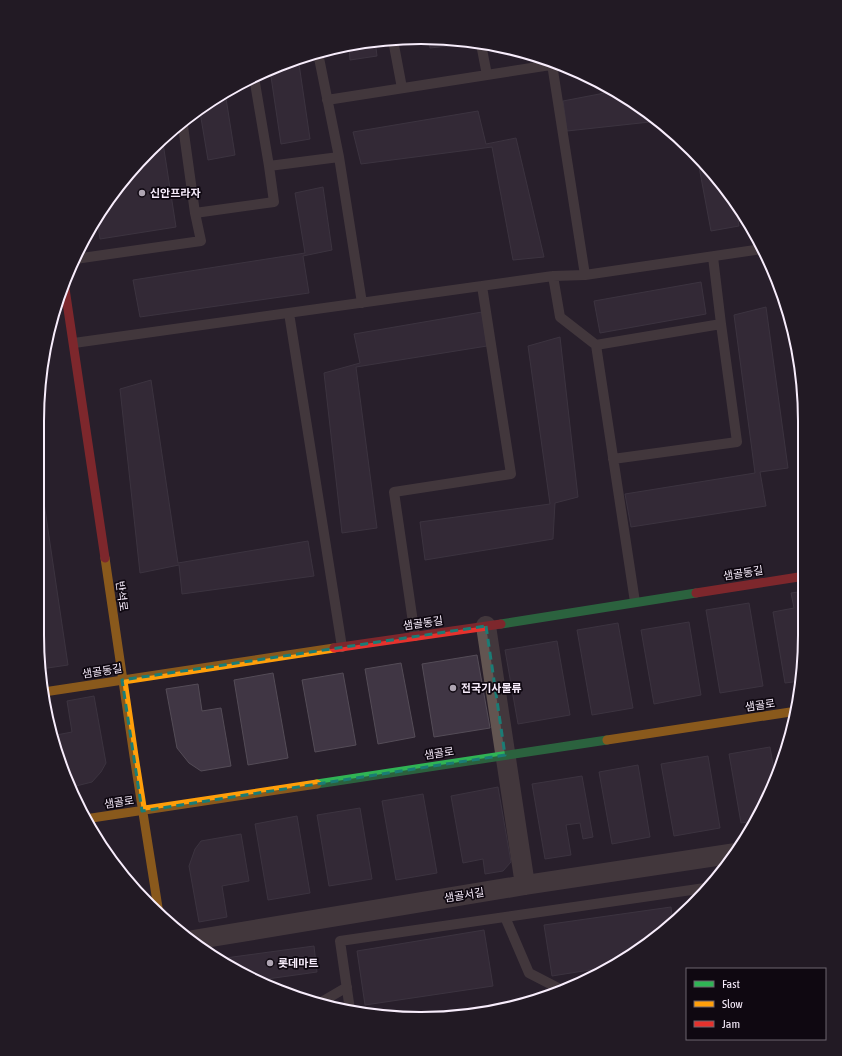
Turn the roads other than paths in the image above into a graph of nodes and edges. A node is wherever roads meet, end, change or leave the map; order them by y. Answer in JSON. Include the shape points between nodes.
{"nodes":[{"id":1,"x":395,"y":45,"type":"edge"},
{"id":2,"x":482,"y":49,"type":"edge"},
{"id":3,"x":319,"y":58,"type":"edge"},
{"id":4,"x":546,"y":65,"type":"edge"},
{"id":5,"x":555,"y":69,"type":"edge"},
{"id":6,"x":487,"y":75,"type":"junction"},
{"id":7,"x":255,"y":83,"type":"edge"},
{"id":8,"x":402,"y":88,"type":"junction"},
{"id":9,"x":327,"y":100,"type":"junction"},
{"id":10,"x":183,"y":128,"type":"edge"},
{"id":11,"x":339,"y":157,"type":"junction"},
{"id":12,"x":269,"y":166,"type":"junction"},
{"id":13,"x":195,"y":213,"type":"junction"},
{"id":14,"x":757,"y":250,"type":"edge"},
{"id":15,"x":713,"y":257,"type":"junction"},
{"id":16,"x":81,"y":258,"type":"edge"},
{"id":17,"x":585,"y":275,"type":"junction"},
{"id":18,"x":553,"y":276,"type":"junction"},
{"id":19,"x":482,"y":286,"type":"junction"},
{"id":20,"x":66,"y":295,"type":"edge"},
{"id":21,"x":362,"y":303,"type":"junction"},
{"id":22,"x":290,"y":313,"type":"junction"},
{"id":23,"x":721,"y":324,"type":"junction"},
{"id":24,"x":74,"y":343,"type":"junction"},
{"id":25,"x":596,"y":345,"type":"junction"},
{"id":26,"x":613,"y":459,"type":"junction"},
{"id":27,"x":798,"y":577,"type":"edge"},
{"id":28,"x":635,"y":602,"type":"junction"},
{"id":29,"x":486,"y":626,"type":"junction"},
{"id":30,"x":415,"y":636,"type":"junction"},
{"id":31,"x":342,"y":647,"type":"junction"},
{"id":32,"x":122,"y":680,"type":"junction"},
{"id":33,"x":48,"y":691,"type":"edge"},
{"id":34,"x":790,"y":712,"type":"edge"},
{"id":35,"x":505,"y":755,"type":"junction"},
{"id":36,"x":142,"y":811,"type":"junction"},
{"id":37,"x":92,"y":819,"type":"edge"},
{"id":38,"x":727,"y":854,"type":"edge"},
{"id":39,"x":525,"y":885,"type":"junction"},
{"id":40,"x":700,"y":889,"type":"edge"},
{"id":41,"x":158,"y":905,"type":"edge"},
{"id":42,"x":505,"y":917,"type":"junction"},
{"id":43,"x":199,"y":939,"type":"edge"},
{"id":44,"x":347,"y":987,"type":"junction"},
{"id":45,"x":556,"y":987,"type":"edge"},
{"id":46,"x":325,"y":1000,"type":"edge"},
{"id":47,"x":349,"y":1005,"type":"edge"}],
"edges":[{"from":1,"to":8,"type":"lane"},
{"from":2,"to":6,"type":"lane"},
{"from":3,"to":9,"type":"lane"},
{"from":4,"to":6,"type":"lane"},
{"from":5,"to":17,"type":"lane"},
{"from":6,"to":8,"type":"lane"},
{"from":7,"to":12,"type":"lane"},
{"from":8,"to":9,"type":"lane"},
{"from":9,"to":11,"type":"lane"},
{"from":10,"to":13,"type":"lane"},
{"from":11,"to":12,"type":"lane"},
{"from":11,"to":21,"type":"lane"},
{"from":12,"to":13,"type":"lane","via":[[274,202]]},
{"from":13,"to":16,"type":"lane","via":[[201,241]]},
{"from":14,"to":15,"type":"lane"},
{"from":15,"to":17,"type":"lane"},
{"from":15,"to":23,"type":"lane"},
{"from":17,"to":18,"type":"lane"},
{"from":18,"to":19,"type":"lane"},
{"from":18,"to":25,"type":"lane","via":[[560,317]]},
{"from":19,"to":21,"type":"lane"},
{"from":19,"to":30,"type":"lane","via":[[511,474],[394,492]]},
{"from":20,"to":24,"type":"street","name":"반석로"},
{"from":21,"to":22,"type":"lane"},
{"from":22,"to":24,"type":"lane"},
{"from":22,"to":31,"type":"lane"},
{"from":23,"to":25,"type":"lane"},
{"from":23,"to":26,"type":"lane","via":[[737,442]]},
{"from":24,"to":32,"type":"street","name":"반석로"},
{"from":25,"to":26,"type":"lane"},
{"from":26,"to":28,"type":"lane"},
{"from":27,"to":28,"type":"street","name":"샘골동길"},
{"from":28,"to":29,"type":"street","name":"샘골동길"},
{"from":29,"to":30,"type":"street","name":"샘골동길"},
{"from":29,"to":35,"type":"street"},
{"from":30,"to":31,"type":"street","name":"샘골동길"},
{"from":31,"to":32,"type":"street","name":"샘골동길"},
{"from":32,"to":33,"type":"street","name":"샘골동길"},
{"from":32,"to":36,"type":"street","name":"반석로"},
{"from":34,"to":35,"type":"street","name":"샘골로"},
{"from":35,"to":36,"type":"street","name":"샘골로"},
{"from":35,"to":39,"type":"street"},
{"from":36,"to":37,"type":"street","name":"샘골로"},
{"from":36,"to":41,"type":"street","name":"반석로"},
{"from":38,"to":39,"type":"street","name":"샘골서길"},
{"from":39,"to":43,"type":"street","name":"샘골서길"},
{"from":40,"to":42,"type":"lane"},
{"from":42,"to":44,"type":"lane","via":[[340,941]]},
{"from":42,"to":45,"type":"lane","via":[[529,973]]},
{"from":44,"to":46,"type":"lane"},
{"from":44,"to":47,"type":"lane"}]}
